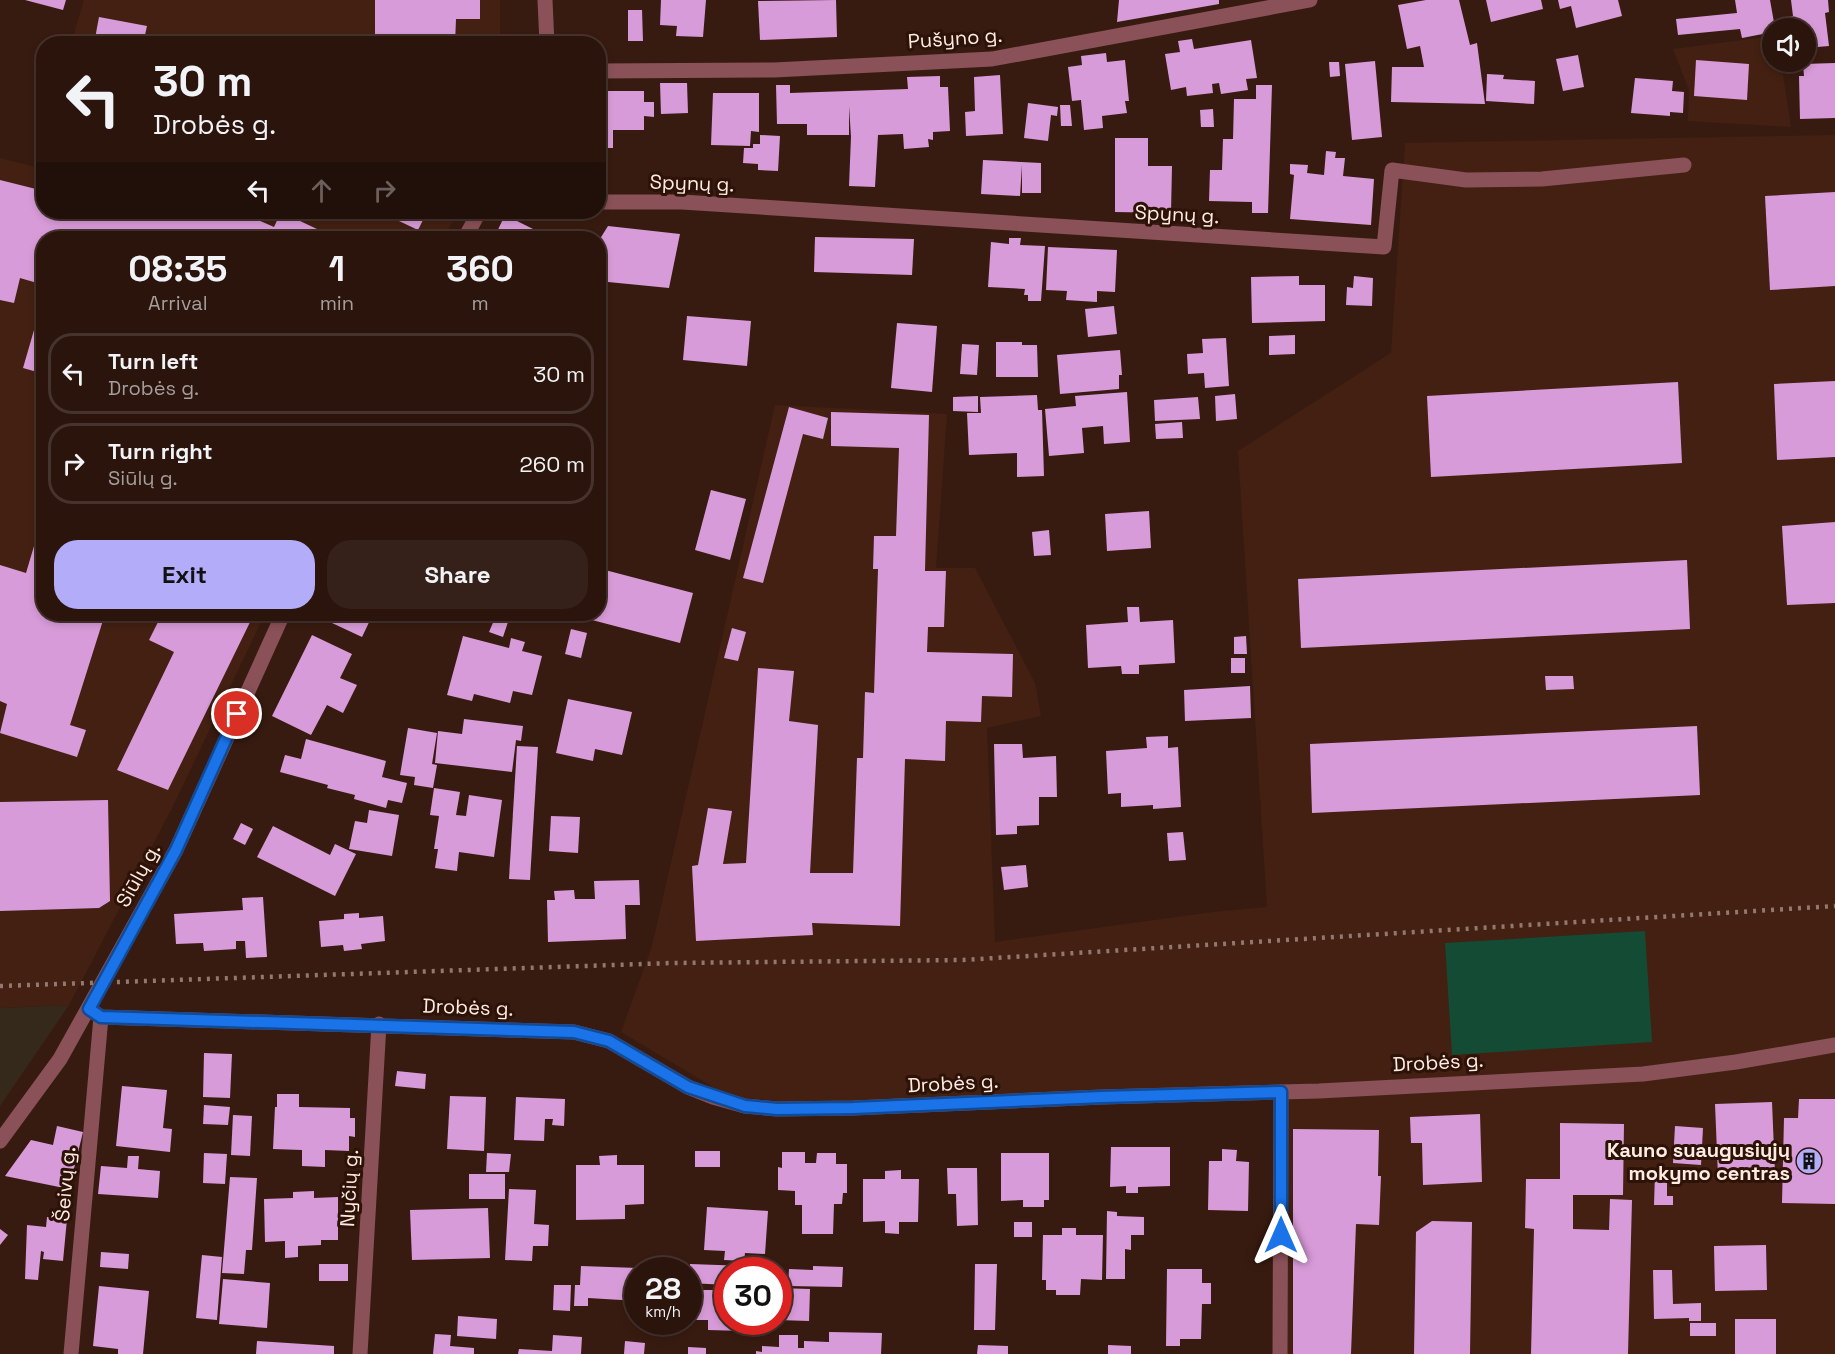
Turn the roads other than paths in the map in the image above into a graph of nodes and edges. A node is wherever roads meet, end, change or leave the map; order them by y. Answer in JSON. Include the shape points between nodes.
{"nodes":[{"id":1,"x":545,"y":0,"type":"edge"},
{"id":2,"x":1310,"y":0,"type":"edge"},
{"id":3,"x":547,"y":36,"type":"edge"},
{"id":4,"x":606,"y":71,"type":"edge"},
{"id":5,"x":1684,"y":165,"type":"dead end"},
{"id":6,"x":606,"y":202,"type":"edge"},
{"id":7,"x":280,"y":621,"type":"edge"},
{"id":8,"x":95,"y":1013,"type":"junction"},
{"id":9,"x":379,"y":1024,"type":"junction"},
{"id":10,"x":1835,"y":1044,"type":"edge"},
{"id":11,"x":1281,"y":1092,"type":"junction"},
{"id":12,"x":0,"y":1140,"type":"edge"},
{"id":13,"x":71,"y":1354,"type":"edge"},
{"id":14,"x":360,"y":1354,"type":"edge"},
{"id":15,"x":1280,"y":1354,"type":"edge"}],
"edges":[{"from":1,"to":3,"type":"street"},
{"from":2,"to":4,"type":"street","name":"Pušyno g.","via":[[992,59],[774,70]]},
{"from":5,"to":6,"type":"street","name":"Spynų g.","via":[[1542,179],[1466,180],[1392,170],[1383,247],[682,202]]},
{"from":7,"to":8,"type":"street","name":"Siūlų g.","via":[[176,850]]},
{"from":8,"to":9,"type":"street","name":"Drobės g."},
{"from":8,"to":12,"type":"street","name":"Siūlų g."},
{"from":8,"to":13,"type":"street","name":"Šeivų g."},
{"from":9,"to":11,"type":"street","name":"Drobės g.","via":[[574,1032],[609,1041],[688,1087],[745,1106],[777,1109]]},
{"from":9,"to":14,"type":"street","name":"Nyčių g."},
{"from":10,"to":11,"type":"street","name":"Drobės g.","via":[[1643,1074]]},
{"from":11,"to":15,"type":"street"}]}
